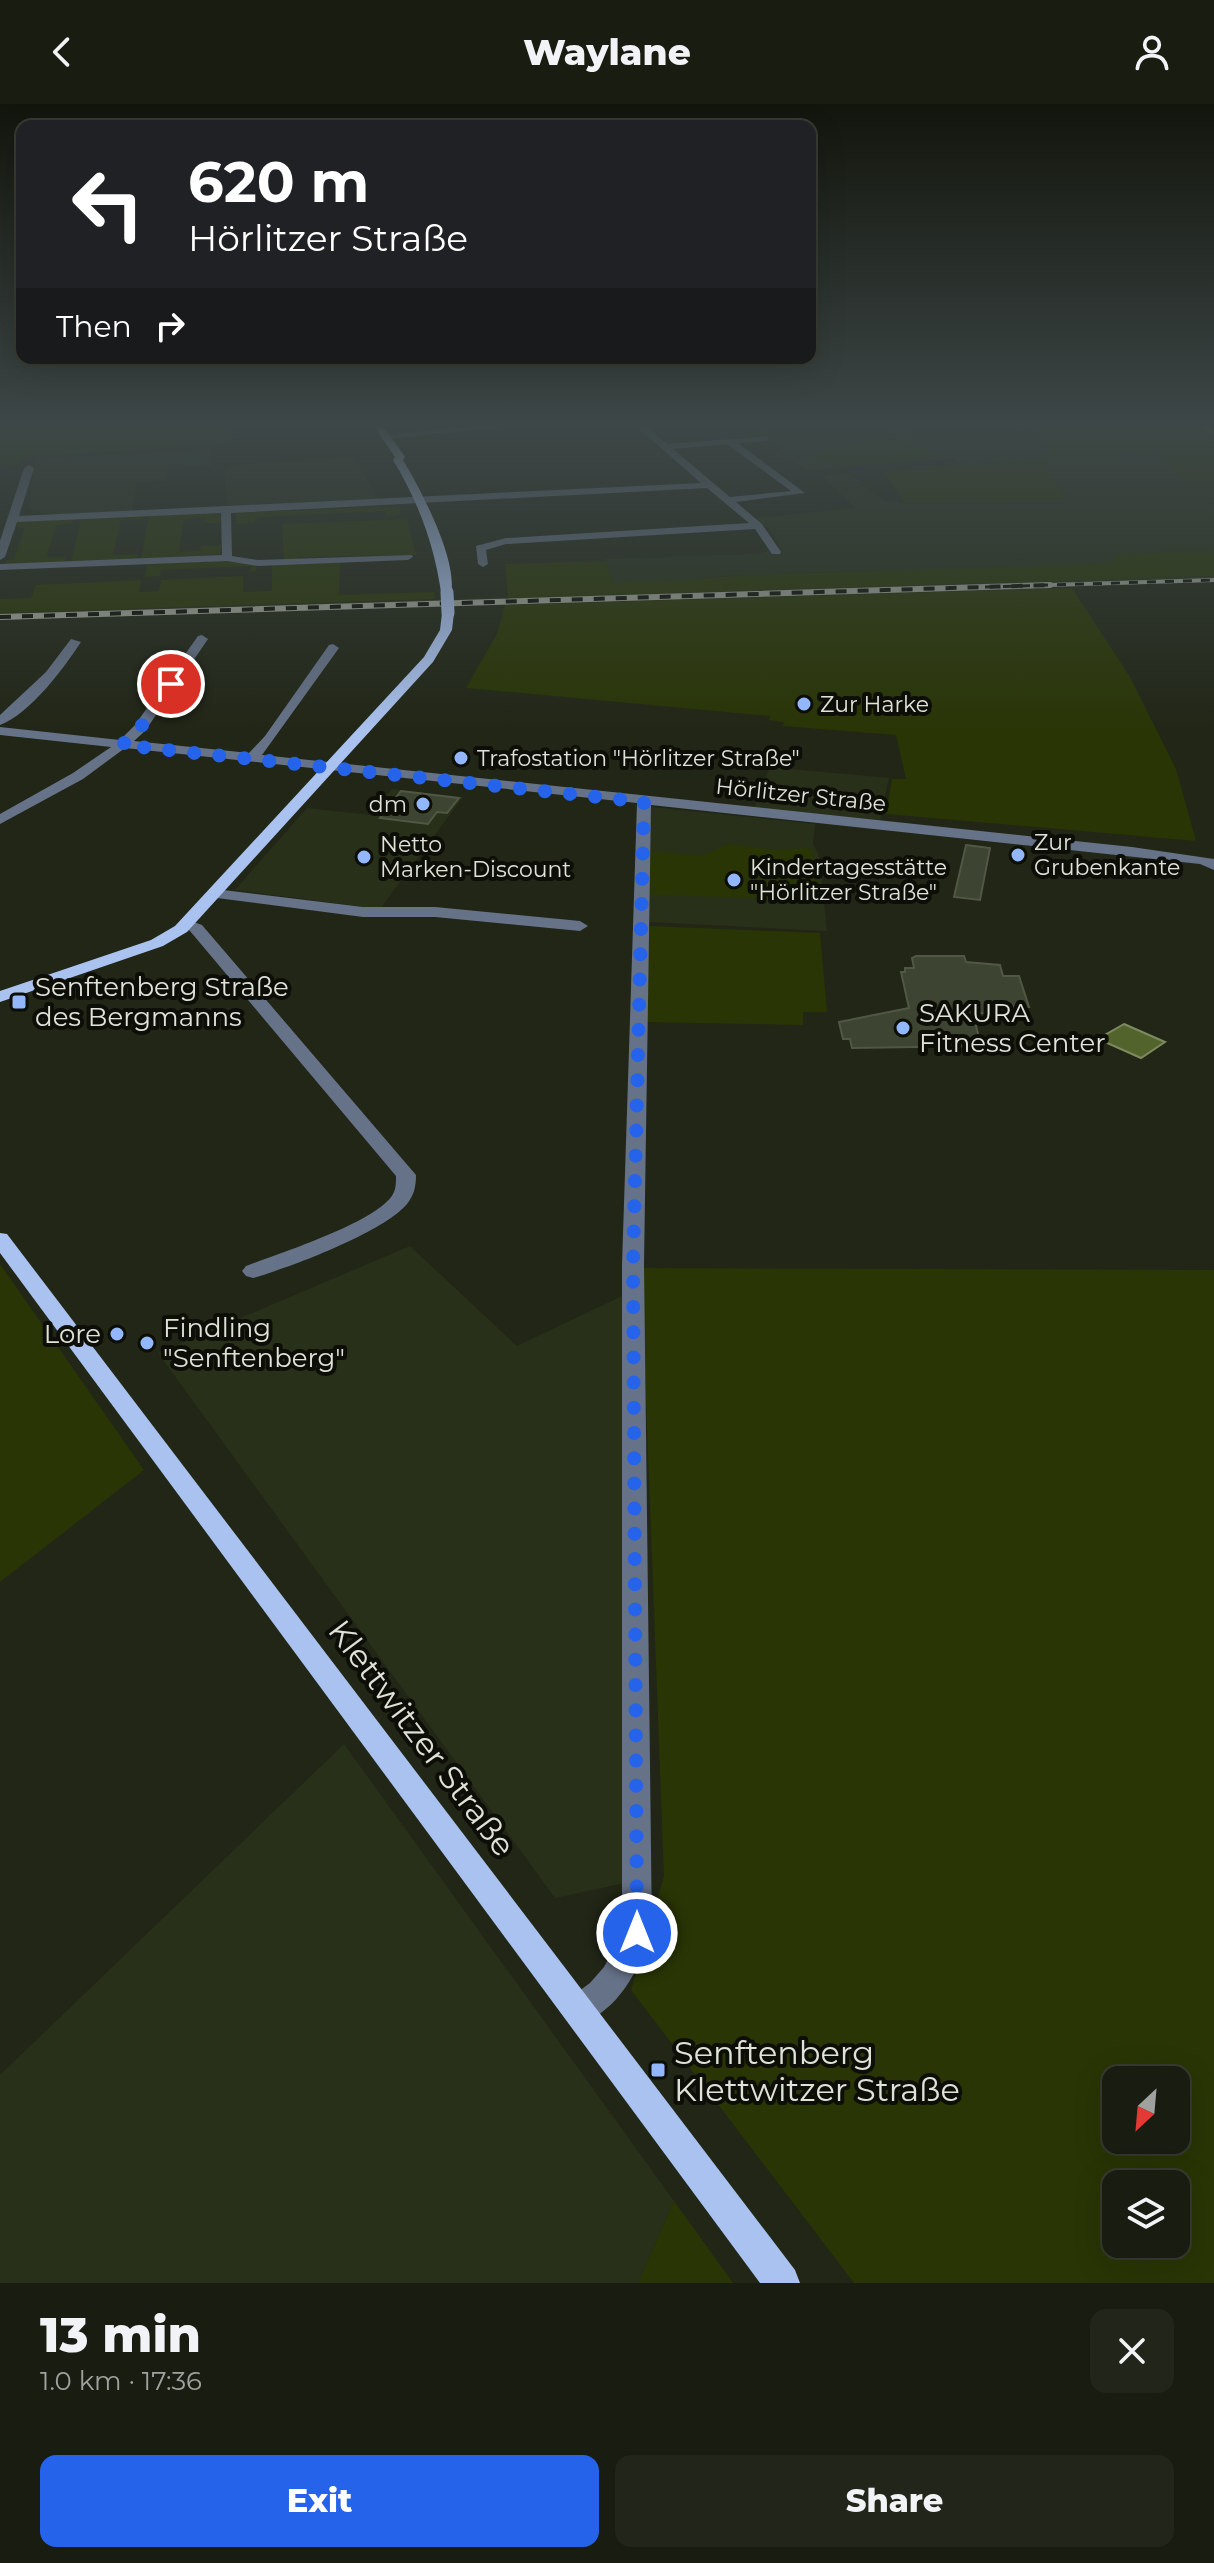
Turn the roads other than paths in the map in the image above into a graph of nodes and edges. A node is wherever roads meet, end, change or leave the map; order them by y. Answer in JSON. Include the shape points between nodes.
{"nodes":[{"id":1,"x":11,"y":528,"type":"edge"},
{"id":2,"x":226,"y":528,"type":"edge"},
{"id":3,"x":432,"y":528,"type":"edge"},
{"id":4,"x":730,"y":528,"type":"edge"},
{"id":5,"x":759,"y":528,"type":"edge"},
{"id":6,"x":776,"y":552,"type":"dead end"},
{"id":7,"x":0,"y":557,"type":"edge"},
{"id":8,"x":408,"y":557,"type":"dead end"},
{"id":9,"x":227,"y":558,"type":"junction"},
{"id":10,"x":483,"y":564,"type":"dead end"},
{"id":11,"x":0,"y":567,"type":"edge"},
{"id":12,"x":202,"y":639,"type":"dead end"},
{"id":13,"x":75,"y":642,"type":"dead end"},
{"id":14,"x":333,"y":648,"type":"dead end"},
{"id":15,"x":0,"y":721,"type":"edge"},
{"id":16,"x":0,"y":731,"type":"edge"},
{"id":17,"x":119,"y":747,"type":"junction"},
{"id":18,"x":252,"y":758,"type":"junction"},
{"id":19,"x":331,"y":767,"type":"junction"},
{"id":20,"x":644,"y":802,"type":"junction"},
{"id":21,"x":0,"y":820,"type":"edge"},
{"id":22,"x":1214,"y":865,"type":"edge"},
{"id":23,"x":221,"y":888,"type":"junction"},
{"id":24,"x":186,"y":924,"type":"junction"},
{"id":25,"x":580,"y":926,"type":"dead end"},
{"id":26,"x":0,"y":997,"type":"edge"},
{"id":27,"x":0,"y":1239,"type":"edge"},
{"id":28,"x":253,"y":1271,"type":"dead end"},
{"id":29,"x":579,"y":2010,"type":"junction"},
{"id":30,"x":782,"y":2283,"type":"edge"}],
"edges":[{"from":1,"to":7,"type":"street"},
{"from":2,"to":9,"type":"street"},
{"from":3,"to":19,"type":"main road","bridge":true,"via":[[444,566],[446,630],[429,659]]},
{"from":4,"to":10,"type":"street","via":[[506,541],[480,548]]},
{"from":5,"to":6,"type":"street"},
{"from":8,"to":9,"type":"street","via":[[258,563]]},
{"from":9,"to":11,"type":"street"},
{"from":12,"to":17,"type":"street","via":[[140,728]]},
{"from":13,"to":15,"type":"street","via":[[63,662]]},
{"from":14,"to":18,"type":"street"},
{"from":16,"to":17,"type":"street","name":"Hörlitzer Straße"},
{"from":17,"to":18,"type":"street","name":"Hörlitzer Straße"},
{"from":17,"to":21,"type":"street"},
{"from":18,"to":19,"type":"street","name":"Hörlitzer Straße"},
{"from":19,"to":20,"type":"street","name":"Hörlitzer Straße"},
{"from":19,"to":23,"type":"main road"},
{"from":20,"to":22,"type":"street","name":"Hörlitzer Straße"},
{"from":20,"to":29,"type":"street","via":[[633,1265],[637,1933],[622,1970],[605,1993]]},
{"from":23,"to":24,"type":"main road"},
{"from":23,"to":25,"type":"street","via":[[363,912],[435,912]]},
{"from":24,"to":26,"type":"main road","via":[[157,943]]},
{"from":24,"to":28,"type":"street","via":[[196,928],[406,1175],[407,1189],[377,1219]]},
{"from":27,"to":29,"type":"main road","name":"Klettwitzer Straße"},
{"from":29,"to":30,"type":"main road","name":"Klettwitzer Straße"}]}
